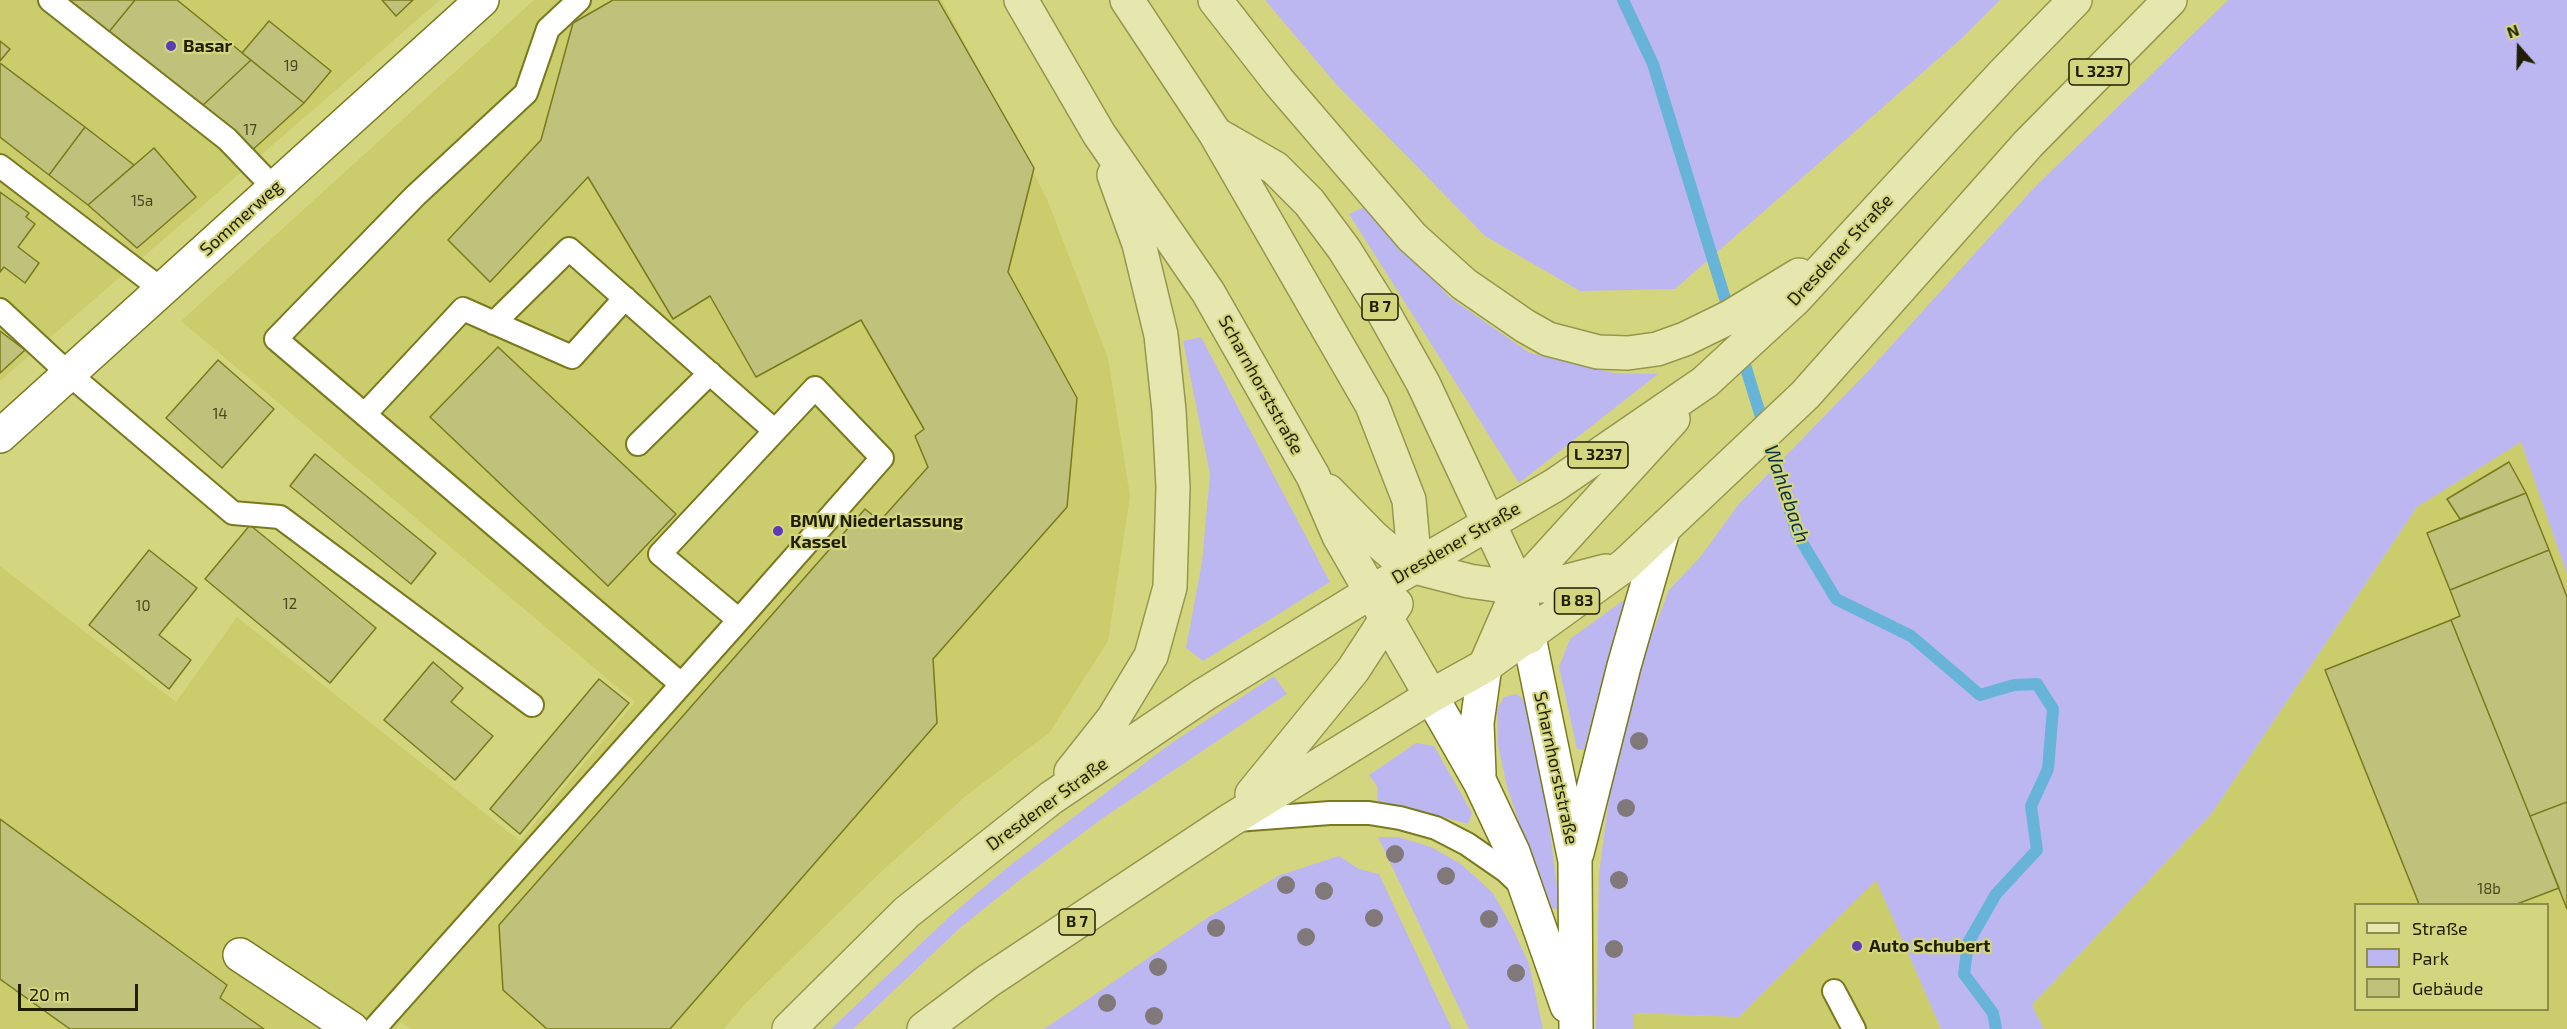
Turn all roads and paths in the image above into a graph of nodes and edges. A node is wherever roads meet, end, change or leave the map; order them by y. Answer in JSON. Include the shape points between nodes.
{"nodes":[{"id":1,"x":50,"y":0,"type":"edge"},
{"id":2,"x":482,"y":0,"type":"edge"},
{"id":3,"x":579,"y":0,"type":"edge"},
{"id":4,"x":1021,"y":0,"type":"edge"},
{"id":5,"x":1127,"y":0,"type":"edge"},
{"id":6,"x":1215,"y":0,"type":"edge"},
{"id":7,"x":2075,"y":0,"type":"edge"},
{"id":8,"x":2170,"y":0,"type":"edge"},
{"id":9,"x":1215,"y":133,"type":"junction"},
{"id":10,"x":1100,"y":134,"type":"junction"},
{"id":11,"x":0,"y":166,"type":"edge"},
{"id":12,"x":274,"y":188,"type":"junction"},
{"id":13,"x":1852,"y":238,"type":"junction"},
{"id":14,"x":161,"y":290,"type":"junction"},
{"id":15,"x":625,"y":298,"type":"junction"},
{"id":16,"x":0,"y":310,"type":"edge"},
{"id":17,"x":494,"y":323,"type":"junction"},
{"id":18,"x":710,"y":373,"type":"junction"},
{"id":19,"x":69,"y":374,"type":"junction"},
{"id":20,"x":1705,"y":382,"type":"junction"},
{"id":21,"x":365,"y":414,"type":"junction"},
{"id":22,"x":776,"y":431,"type":"junction"},
{"id":23,"x":0,"y":436,"type":"edge"},
{"id":24,"x":638,"y":444,"type":"dead end"},
{"id":25,"x":1312,"y":476,"type":"junction"},
{"id":26,"x":1489,"y":525,"type":"junction"},
{"id":27,"x":1663,"y":530,"type":"junction"},
{"id":28,"x":1625,"y":565,"type":"junction"},
{"id":29,"x":1415,"y":567,"type":"junction"},
{"id":30,"x":1519,"y":588,"type":"junction"},
{"id":31,"x":1371,"y":592,"type":"junction"},
{"id":32,"x":739,"y":620,"type":"junction"},
{"id":33,"x":1388,"y":621,"type":"junction"},
{"id":34,"x":1528,"y":637,"type":"junction"},
{"id":35,"x":1485,"y":666,"type":"junction"},
{"id":36,"x":681,"y":684,"type":"junction"},
{"id":37,"x":1431,"y":696,"type":"junction"},
{"id":38,"x":532,"y":705,"type":"dead end"},
{"id":39,"x":1338,"y":752,"type":"joint"},
{"id":40,"x":1480,"y":782,"type":"junction"},
{"id":41,"x":1051,"y":798,"type":"junction"},
{"id":42,"x":1229,"y":820,"type":"junction"},
{"id":43,"x":1575,"y":861,"type":"junction"},
{"id":44,"x":1526,"y":890,"type":"junction"},
{"id":45,"x":240,"y":955,"type":"dead end"},
{"id":46,"x":1834,"y":991,"type":"dead end"},
{"id":47,"x":352,"y":1029,"type":"edge"},
{"id":48,"x":374,"y":1029,"type":"edge"},
{"id":49,"x":789,"y":1029,"type":"edge"},
{"id":50,"x":924,"y":1029,"type":"edge"},
{"id":51,"x":1575,"y":1029,"type":"edge"},
{"id":52,"x":1854,"y":1029,"type":"edge"}],
"edges":[{"from":1,"to":12,"type":"lane","via":[[227,139]]},
{"from":2,"to":12,"type":"street","name":"Sommerweg"},
{"from":3,"to":21,"type":"lane","via":[[548,29],[526,93],[415,196],[276,339]]},
{"from":4,"to":10,"type":"main road","name":"Scharnhorststraße"},
{"from":5,"to":9,"type":"main road","name":"Scharnhorststraße","number":"B 7"},
{"from":6,"to":13,"type":"main road","via":[[1279,82],[1412,237],[1464,284],[1548,339],[1598,352],[1657,349],[1685,339],[1774,292]]},
{"from":7,"to":13,"type":"main road","name":"Dresdener Straße","number":"L 3237"},
{"from":8,"to":27,"type":"main road","number":"L 3237","via":[[2028,144],[1805,396]]},
{"from":9,"to":26,"type":"main road","name":"Scharnhorststraße","number":"B 7","via":[[1275,168],[1309,202],[1344,249],[1423,383]]},
{"from":9,"to":29,"type":"main road","name":"Scharnhorststraße","number":"B 7","via":[[1372,405],[1409,500]]},
{"from":10,"to":25,"type":"main road","name":"Scharnhorststraße","via":[[1208,292]]},
{"from":10,"to":41,"type":"main road","via":[[1139,244],[1161,335],[1173,487],[1170,587],[1151,656],[1113,719]]},
{"from":11,"to":14,"type":"lane"},
{"from":12,"to":14,"type":"street","name":"Sommerweg"},
{"from":13,"to":20,"type":"main road","name":"Dresdener Straße","number":"L 3237"},
{"from":14,"to":19,"type":"street","name":"Sommerweg"},
{"from":15,"to":17,"type":"lane","via":[[572,357]]},
{"from":15,"to":17,"type":"lane","via":[[569,249]]},
{"from":15,"to":18,"type":"lane"},
{"from":16,"to":19,"type":"lane"},
{"from":17,"to":21,"type":"lane","via":[[463,309]]},
{"from":18,"to":22,"type":"lane"},
{"from":18,"to":24,"type":"lane"},
{"from":19,"to":23,"type":"street","name":"Sommerweg"},
{"from":19,"to":38,"type":"lane","via":[[233,513],[280,517]]},
{"from":20,"to":26,"type":"main road","name":"Dresdener Straße","number":"L 3237","via":[[1555,485]]},
{"from":20,"to":30,"type":"main road"},
{"from":21,"to":36,"type":"lane"},
{"from":22,"to":32,"type":"lane","via":[[660,554]]},
{"from":22,"to":32,"type":"lane","via":[[815,388],[882,458]]},
{"from":25,"to":29,"type":"main road","via":[[1373,537]]},
{"from":25,"to":31,"type":"main road","name":"Scharnhorststraße"},
{"from":26,"to":29,"type":"main road","name":"Dresdener Straße","number":"L 3237"},
{"from":26,"to":30,"type":"main road","name":"Scharnhorststraße","number":"B 7"},
{"from":27,"to":28,"type":"main road","number":"L 3237"},
{"from":27,"to":43,"type":"street","name":"Scharnhorststraße"},
{"from":28,"to":30,"type":"main road","via":[[1586,578]]},
{"from":28,"to":34,"type":"main road","number":"B 83"},
{"from":29,"to":30,"type":"main road"},
{"from":29,"to":31,"type":"main road","name":"Dresdener Straße"},
{"from":29,"to":33,"type":"main road"},
{"from":30,"to":34,"type":"main road","name":"Scharnhorststraße","number":"B 7"},
{"from":30,"to":35,"type":"main road"},
{"from":31,"to":33,"type":"main road","name":"Scharnhorststraße"},
{"from":31,"to":41,"type":"main road","name":"Dresdener Straße","via":[[1205,694]]},
{"from":32,"to":36,"type":"lane"},
{"from":33,"to":37,"type":"main road","name":"Scharnhorststraße"},
{"from":33,"to":42,"type":"main road","via":[[1315,719]]},
{"from":34,"to":35,"type":"main road","number":"B 83"},
{"from":34,"to":43,"type":"street","name":"Scharnhorststraße"},
{"from":35,"to":37,"type":"main road","number":"B 83"},
{"from":35,"to":40,"type":"street","name":"Scharnhorststraße","via":[[1477,723]]},
{"from":36,"to":48,"type":"lane"},
{"from":37,"to":39,"type":"main road","number":"B 83"},
{"from":37,"to":40,"type":"street","name":"Scharnhorststraße"},
{"from":39,"to":42,"type":"main road","number":"B 7"},
{"from":40,"to":44,"type":"street","name":"Scharnhorststraße"},
{"from":41,"to":49,"type":"main road","name":"Dresdener Straße","via":[[907,912]]},
{"from":42,"to":44,"type":"lane","via":[[1330,813],[1400,818],[1436,828],[1467,844]]},
{"from":42,"to":50,"type":"main road","number":"B 7","via":[[988,981]]},
{"from":43,"to":51,"type":"street","name":"Scharnhorststraße"},
{"from":44,"to":51,"type":"street","name":"Scharnhorststraße"},
{"from":45,"to":47,"type":"street"},
{"from":46,"to":52,"type":"lane"}]}
